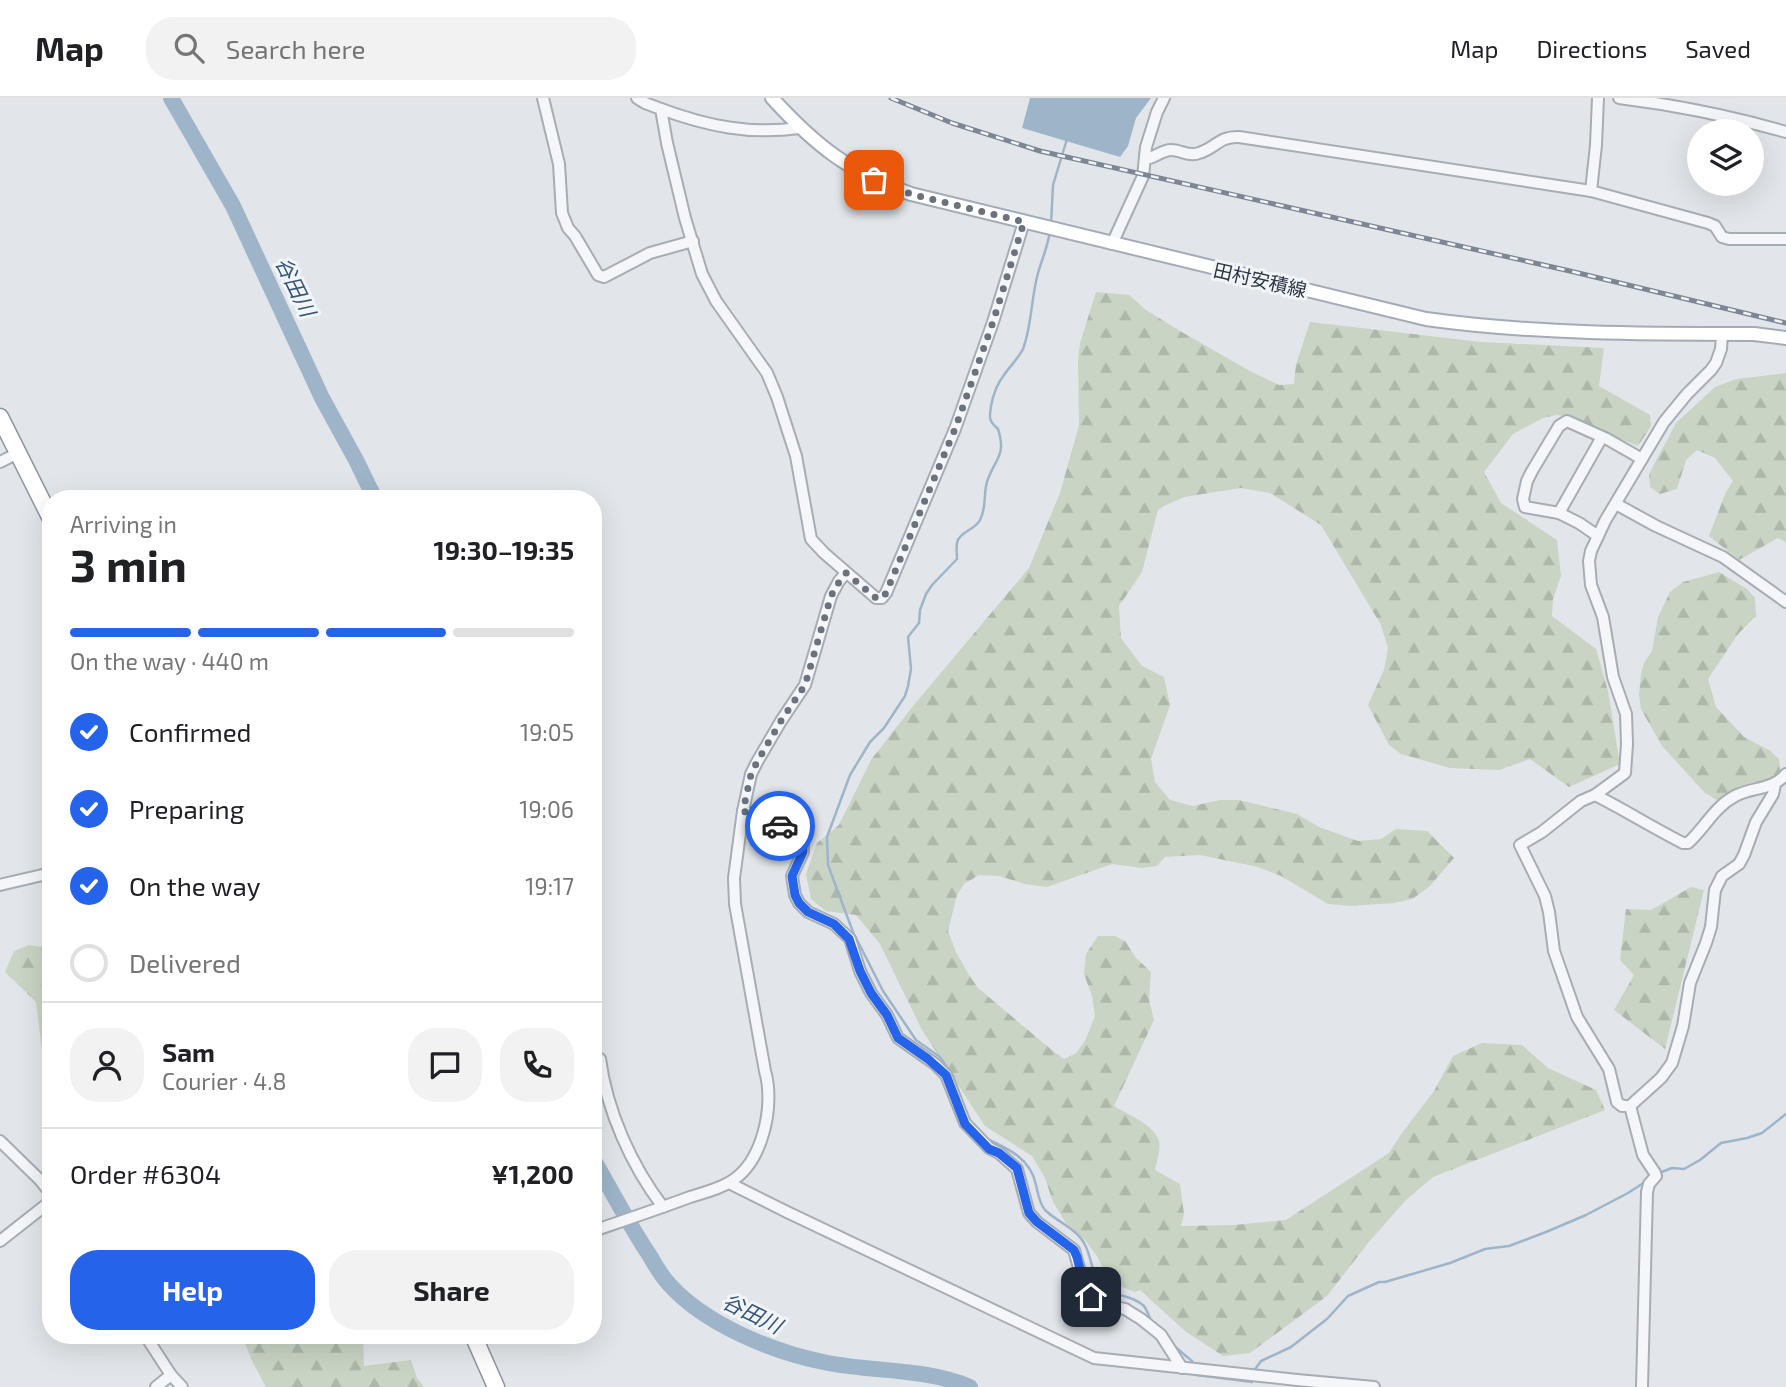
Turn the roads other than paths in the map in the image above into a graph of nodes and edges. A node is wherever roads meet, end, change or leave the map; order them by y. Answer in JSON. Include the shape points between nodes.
{"nodes":[{"id":1,"x":543,"y":98,"type":"edge"},
{"id":2,"x":637,"y":98,"type":"edge"},
{"id":3,"x":772,"y":98,"type":"edge"},
{"id":4,"x":1164,"y":98,"type":"edge"},
{"id":5,"x":1598,"y":98,"type":"edge"},
{"id":6,"x":1619,"y":98,"type":"edge"},
{"id":7,"x":661,"y":109,"type":"junction"},
{"id":8,"x":799,"y":128,"type":"junction"},
{"id":9,"x":1786,"y":132,"type":"edge"},
{"id":10,"x":1145,"y":159,"type":"junction"},
{"id":11,"x":1591,"y":191,"type":"junction"},
{"id":12,"x":1024,"y":222,"type":"junction"},
{"id":13,"x":1786,"y":239,"type":"edge"},
{"id":14,"x":692,"y":241,"type":"junction"},
{"id":15,"x":1112,"y":244,"type":"junction"},
{"id":16,"x":1722,"y":334,"type":"junction"},
{"id":17,"x":1786,"y":338,"type":"edge"},
{"id":18,"x":0,"y":417,"type":"edge"},
{"id":19,"x":1602,"y":437,"type":"junction"},
{"id":20,"x":18,"y":453,"type":"junction"},
{"id":21,"x":1642,"y":459,"type":"junction"},
{"id":22,"x":0,"y":462,"type":"edge"},
{"id":23,"x":42,"y":501,"type":"edge"},
{"id":24,"x":1616,"y":504,"type":"junction"},
{"id":25,"x":1559,"y":513,"type":"junction"},
{"id":26,"x":1598,"y":536,"type":"junction"},
{"id":27,"x":846,"y":573,"type":"junction"},
{"id":28,"x":1786,"y":602,"type":"edge"},
{"id":29,"x":1786,"y":774,"type":"edge"},
{"id":30,"x":1775,"y":784,"type":"junction"},
{"id":31,"x":1595,"y":795,"type":"junction"},
{"id":32,"x":743,"y":811,"type":"junction"},
{"id":33,"x":42,"y":875,"type":"edge"},
{"id":34,"x":0,"y":886,"type":"edge"},
{"id":35,"x":602,"y":1072,"type":"edge"},
{"id":36,"x":1630,"y":1106,"type":"junction"},
{"id":37,"x":0,"y":1141,"type":"edge"},
{"id":38,"x":42,"y":1183,"type":"edge"},
{"id":39,"x":729,"y":1183,"type":"junction"},
{"id":40,"x":661,"y":1207,"type":"junction"},
{"id":41,"x":42,"y":1208,"type":"edge"},
{"id":42,"x":602,"y":1228,"type":"edge"},
{"id":43,"x":0,"y":1241,"type":"edge"},
{"id":44,"x":151,"y":1344,"type":"edge"},
{"id":45,"x":477,"y":1344,"type":"edge"},
{"id":46,"x":1182,"y":1367,"type":"junction"},
{"id":47,"x":171,"y":1376,"type":"junction"},
{"id":48,"x":156,"y":1387,"type":"edge"},
{"id":49,"x":182,"y":1387,"type":"edge"},
{"id":50,"x":496,"y":1387,"type":"edge"},
{"id":51,"x":1374,"y":1387,"type":"edge"},
{"id":52,"x":1642,"y":1387,"type":"edge"}],
"edges":[{"from":1,"to":14,"type":"street","via":[[559,164],[562,213],[598,275],[604,277],[650,253]]},
{"from":2,"to":7,"type":"street"},
{"from":3,"to":8,"type":"main road","name":"田村安積線"},
{"from":4,"to":10,"type":"street"},
{"from":5,"to":11,"type":"street"},
{"from":6,"to":9,"type":"street","via":[[1687,108]]},
{"from":7,"to":8,"type":"street","via":[[739,130]]},
{"from":7,"to":14,"type":"street"},
{"from":8,"to":12,"type":"main road","name":"田村安積線","via":[[841,162],[887,186]]},
{"from":10,"to":11,"type":"street","via":[[1167,150],[1192,155],[1227,137],[1239,137]]},
{"from":10,"to":15,"type":"street","via":[[1143,176]]},
{"from":11,"to":13,"type":"street","via":[[1708,223],[1729,239]]},
{"from":12,"to":15,"type":"main road","name":"田村安積線"},
{"from":12,"to":27,"type":"street","via":[[955,429],[886,593],[876,598]]},
{"from":14,"to":27,"type":"street","via":[[708,288],[767,373],[777,397],[796,456],[811,539]]},
{"from":15,"to":16,"type":"main road","name":"田村安積線","via":[[1426,319],[1480,327]]},
{"from":16,"to":17,"type":"main road","name":"田村安積線"},
{"from":16,"to":21,"type":"street","via":[[1716,363],[1664,422]]},
{"from":18,"to":20,"type":"highway"},
{"from":19,"to":21,"type":"street"},
{"from":19,"to":25,"type":"street"},
{"from":19,"to":25,"type":"street","via":[[1572,422],[1562,423],[1532,471],[1524,506]]},
{"from":20,"to":22,"type":"street"},
{"from":20,"to":23,"type":"highway"},
{"from":21,"to":24,"type":"street"},
{"from":24,"to":26,"type":"street"},
{"from":24,"to":28,"type":"street","via":[[1723,557]]},
{"from":25,"to":26,"type":"street"},
{"from":26,"to":31,"type":"street","via":[[1589,561],[1590,579],[1626,715],[1627,744],[1625,773]]},
{"from":27,"to":32,"type":"street","via":[[831,596],[805,685],[751,774]]},
{"from":29,"to":30,"type":"street"},
{"from":30,"to":31,"type":"street","via":[[1722,804],[1688,843]]},
{"from":30,"to":36,"type":"street","via":[[1739,864],[1714,890],[1711,927],[1690,983],[1672,1063]]},
{"from":31,"to":36,"type":"street","via":[[1520,845],[1545,896],[1554,951],[1577,1017],[1609,1069],[1617,1102]]},
{"from":32,"to":39,"type":"street","via":[[735,863],[735,904],[769,1091],[759,1146]]},
{"from":32,"to":46,"type":"street","via":[[800,839],[803,852],[792,876],[799,903],[849,939],[860,971],[898,1038],[946,1075],[965,1124],[989,1149],[1017,1168],[1029,1213],[1074,1250],[1091,1297],[1141,1319],[1161,1335]]},
{"from":33,"to":34,"type":"street"},
{"from":35,"to":40,"type":"street","via":[[624,1138]]},
{"from":36,"to":52,"type":"street","via":[[1641,1149],[1656,1176],[1647,1192]]},
{"from":37,"to":38,"type":"street"},
{"from":39,"to":40,"type":"street"},
{"from":39,"to":46,"type":"street","via":[[1089,1356]]},
{"from":40,"to":42,"type":"street"},
{"from":41,"to":43,"type":"street"},
{"from":44,"to":47,"type":"street"},
{"from":45,"to":50,"type":"highway"},
{"from":46,"to":51,"type":"street"},
{"from":47,"to":48,"type":"street"},
{"from":47,"to":49,"type":"street"}]}
